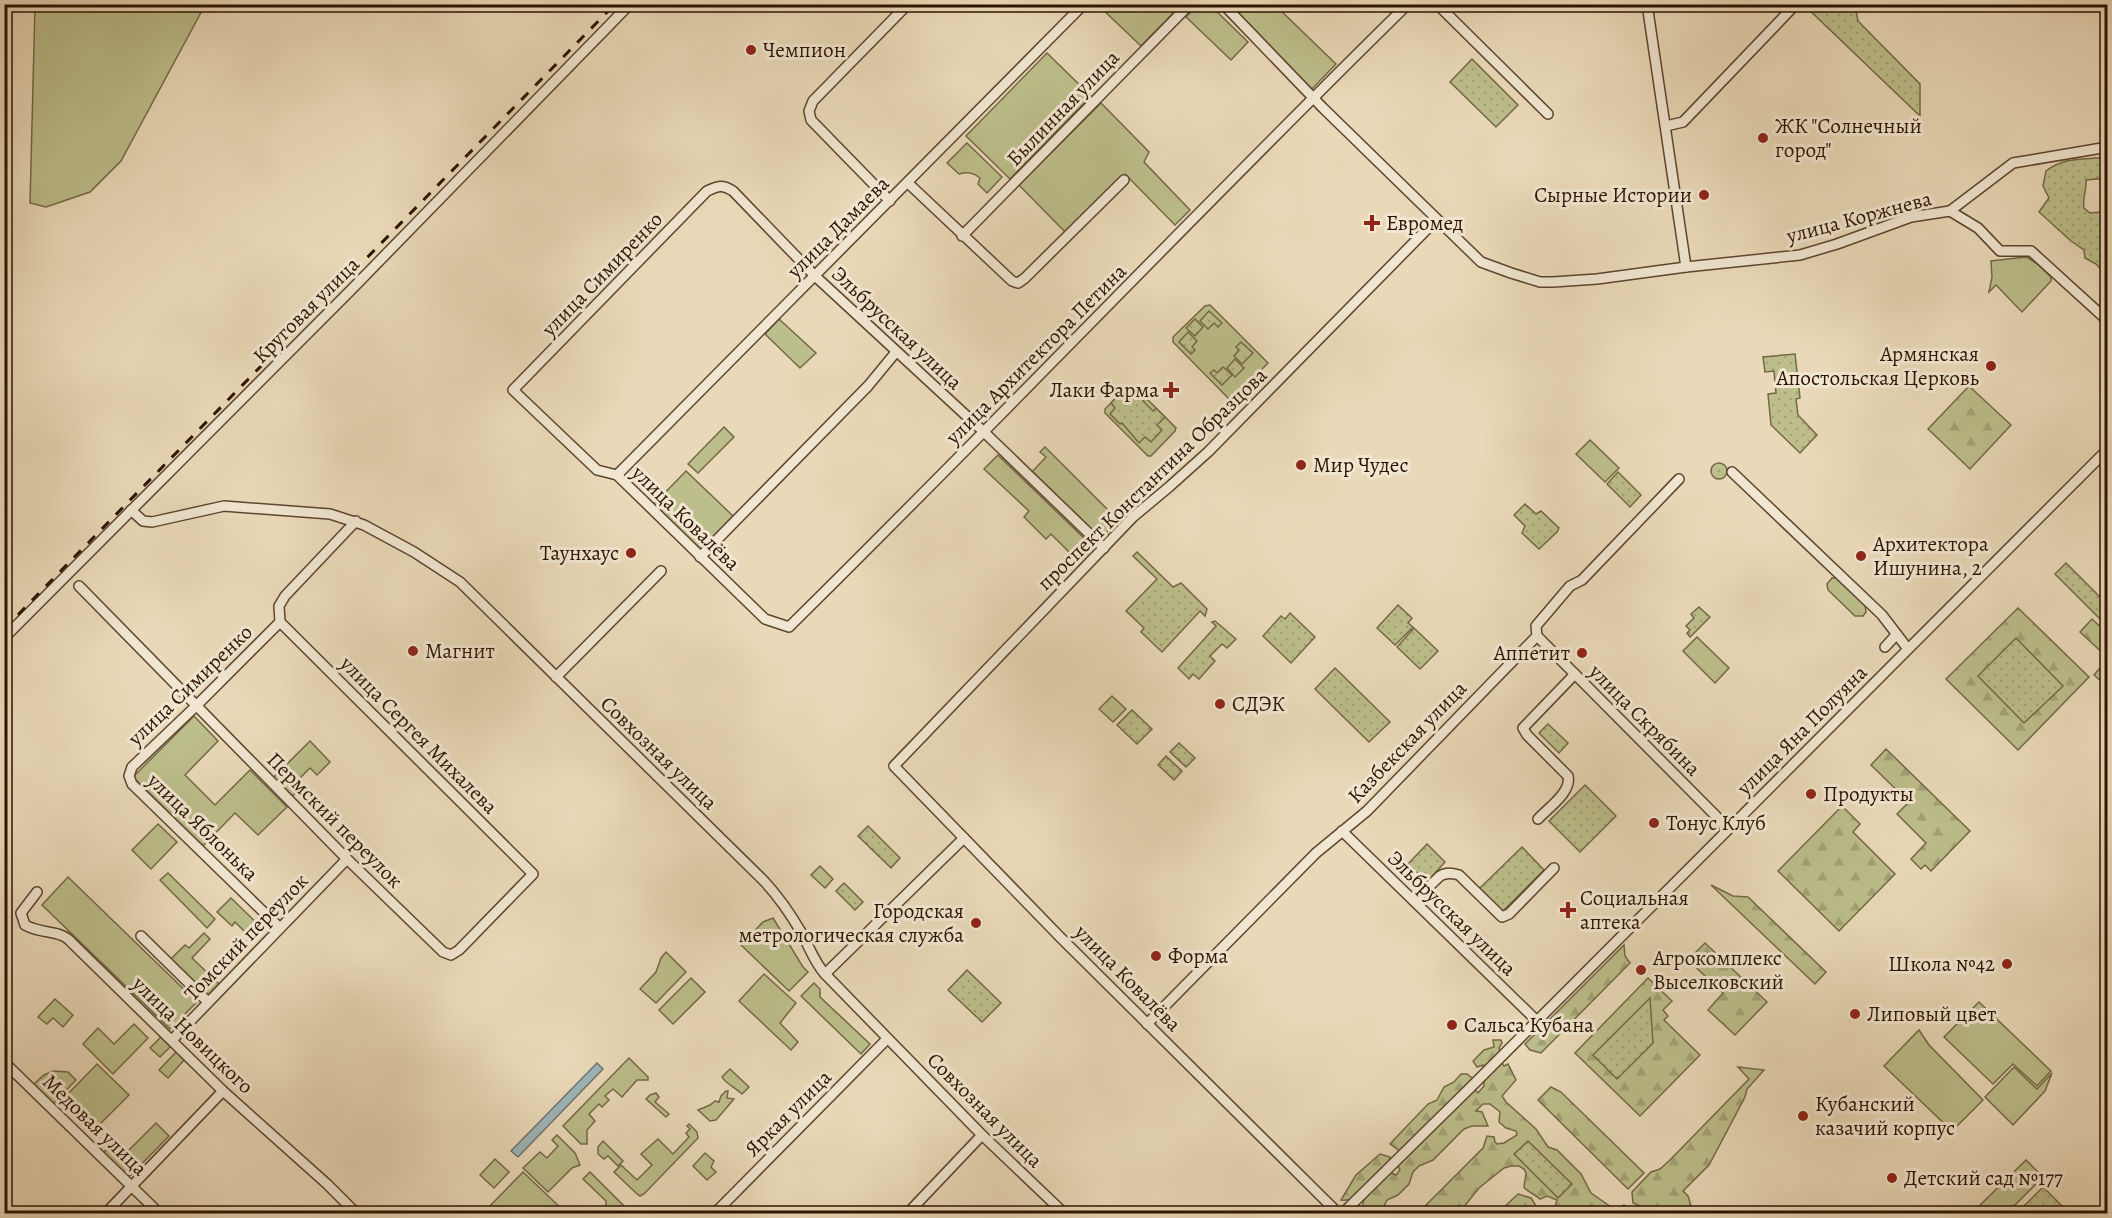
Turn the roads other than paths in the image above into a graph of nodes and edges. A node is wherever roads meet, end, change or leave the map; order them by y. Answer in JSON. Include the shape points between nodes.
{"nodes":[{"id":1,"x":630,"y":4,"type":"edge"},
{"id":2,"x":908,"y":4,"type":"edge"},
{"id":3,"x":1084,"y":4,"type":"edge"},
{"id":4,"x":1190,"y":4,"type":"edge"},
{"id":5,"x":1223,"y":4,"type":"edge"},
{"id":6,"x":1408,"y":4,"type":"edge"},
{"id":7,"x":1437,"y":4,"type":"edge"},
{"id":8,"x":1647,"y":4,"type":"edge"},
{"id":9,"x":1796,"y":4,"type":"edge"},
{"id":10,"x":1314,"y":97,"type":"junction"},
{"id":11,"x":1548,"y":114,"type":"dead end"},
{"id":12,"x":1666,"y":126,"type":"junction"},
{"id":13,"x":2108,"y":147,"type":"edge"},
{"id":14,"x":1124,"y":180,"type":"dead end"},
{"id":15,"x":908,"y":183,"type":"junction"},
{"id":16,"x":719,"y":185,"type":"joint"},
{"id":17,"x":890,"y":201,"type":"junction"},
{"id":18,"x":1950,"y":212,"type":"junction"},
{"id":19,"x":1437,"y":220,"type":"junction"},
{"id":20,"x":962,"y":236,"type":"junction"},
{"id":21,"x":1686,"y":267,"type":"junction"},
{"id":22,"x":814,"y":276,"type":"junction"},
{"id":23,"x":2108,"y":321,"type":"edge"},
{"id":24,"x":896,"y":352,"type":"junction"},
{"id":25,"x":513,"y":390,"type":"joint"},
{"id":26,"x":984,"y":432,"type":"junction"},
{"id":27,"x":2108,"y":449,"type":"edge"},
{"id":28,"x":1732,"y":471,"type":"dead end"},
{"id":29,"x":617,"y":475,"type":"junction"},
{"id":30,"x":1679,"y":479,"type":"dead end"},
{"id":31,"x":131,"y":510,"type":"junction"},
{"id":32,"x":356,"y":521,"type":"junction"},
{"id":33,"x":1104,"y":548,"type":"junction"},
{"id":34,"x":700,"y":557,"type":"junction"},
{"id":35,"x":661,"y":571,"type":"dead end"},
{"id":36,"x":79,"y":586,"type":"dead end"},
{"id":37,"x":280,"y":622,"type":"junction"},
{"id":38,"x":779,"y":624,"type":"joint"},
{"id":39,"x":1896,"y":635,"type":"junction"},
{"id":40,"x":1537,"y":636,"type":"junction"},
{"id":41,"x":4,"y":638,"type":"edge"},
{"id":42,"x":1885,"y":647,"type":"dead end"},
{"id":43,"x":1908,"y":648,"type":"junction"},
{"id":44,"x":1575,"y":674,"type":"junction"},
{"id":45,"x":556,"y":677,"type":"junction"},
{"id":46,"x":196,"y":706,"type":"junction"},
{"id":47,"x":894,"y":766,"type":"joint"},
{"id":48,"x":129,"y":776,"type":"joint"},
{"id":49,"x":1538,"y":819,"type":"dead end"},
{"id":50,"x":1728,"y":830,"type":"junction"},
{"id":51,"x":1342,"y":831,"type":"junction"},
{"id":52,"x":964,"y":838,"type":"junction"},
{"id":53,"x":347,"y":859,"type":"junction"},
{"id":54,"x":1554,"y":868,"type":"dead end"},
{"id":55,"x":38,"y":892,"type":"dead end"},
{"id":56,"x":1414,"y":901,"type":"junction"},
{"id":57,"x":280,"y":927,"type":"junction"},
{"id":58,"x":141,"y":936,"type":"dead end"},
{"id":59,"x":452,"y":955,"type":"joint"},
{"id":60,"x":825,"y":974,"type":"junction"},
{"id":61,"x":208,"y":1002,"type":"junction"},
{"id":62,"x":1537,"y":1021,"type":"junction"},
{"id":63,"x":1147,"y":1024,"type":"junction"},
{"id":64,"x":887,"y":1039,"type":"junction"},
{"id":65,"x":172,"y":1041,"type":"junction"},
{"id":66,"x":4,"y":1062,"type":"edge"},
{"id":67,"x":223,"y":1091,"type":"junction"},
{"id":68,"x":982,"y":1135,"type":"junction"},
{"id":69,"x":133,"y":1187,"type":"junction"},
{"id":70,"x":911,"y":1212,"type":"edge"},
{"id":71,"x":105,"y":1214,"type":"edge"},
{"id":72,"x":160,"y":1214,"type":"edge"},
{"id":73,"x":357,"y":1214,"type":"edge"},
{"id":74,"x":714,"y":1214,"type":"edge"},
{"id":75,"x":1065,"y":1214,"type":"edge"},
{"id":76,"x":1340,"y":1214,"type":"edge"}],
"edges":[{"from":1,"to":31,"type":"street","name":"Круговая улица"},
{"from":2,"to":17,"type":"street","via":[[813,101],[809,111],[811,120]]},
{"from":3,"to":15,"type":"street","name":"улица Дамаева"},
{"from":4,"to":20,"type":"street","name":"Былинная улица"},
{"from":5,"to":10,"type":"street","name":"улица Коржнева"},
{"from":6,"to":10,"type":"street","name":"улица Архитектора Петина"},
{"from":7,"to":11,"type":"street"},
{"from":8,"to":12,"type":"street"},
{"from":9,"to":12,"type":"street","via":[[1683,122]]},
{"from":10,"to":19,"type":"street","name":"улица Коржнева"},
{"from":10,"to":26,"type":"street","name":"улица Архитектора Петина"},
{"from":12,"to":21,"type":"street"},
{"from":13,"to":18,"type":"street","via":[[2013,163]]},
{"from":14,"to":20,"type":"street","via":[[1018,283]]},
{"from":15,"to":17,"type":"street","name":"улица Дамаева"},
{"from":15,"to":20,"type":"street"},
{"from":16,"to":22,"type":"street","name":"Эльбрусская улица","via":[[733,191]]},
{"from":16,"to":25,"type":"street","name":"улица Симиренко","via":[[707,191]]},
{"from":17,"to":22,"type":"street","name":"улица Дамаева"},
{"from":18,"to":21,"type":"street","name":"улица Коржнева","via":[[1911,218],[1808,254]]},
{"from":18,"to":23,"type":"street","name":"улица Коржнева","via":[[1978,228],[2000,251],[2031,251]]},
{"from":19,"to":21,"type":"street","name":"улица Коржнева","via":[[1481,262],[1540,282]]},
{"from":19,"to":33,"type":"street","name":"проспект Константина Образцова","via":[[1208,452],[1133,517]]},
{"from":22,"to":24,"type":"street","name":"Эльбрусская улица"},
{"from":22,"to":29,"type":"street","name":"улица Дамаева"},
{"from":24,"to":26,"type":"street","name":"Эльбрусская улица"},
{"from":24,"to":34,"type":"street"},
{"from":25,"to":29,"type":"street","name":"улица Ковалёва","via":[[597,470]]},
{"from":26,"to":33,"type":"street","name":"Эльбрусская улица"},
{"from":26,"to":38,"type":"street","name":"улица Архитектора Петина","via":[[789,627]]},
{"from":27,"to":43,"type":"street","name":"улица Яна Полуяна"},
{"from":28,"to":39,"type":"street","via":[[1882,615]]},
{"from":29,"to":34,"type":"street","name":"улица Ковалёва"},
{"from":30,"to":40,"type":"street","name":"Казбекская улица","via":[[1582,580],[1570,586],[1536,626]]},
{"from":31,"to":32,"type":"street","name":"Совхозная улица","via":[[143,521],[152,522],[224,506],[330,514]]},
{"from":31,"to":41,"type":"street","name":"Круговая улица"},
{"from":32,"to":37,"type":"street","via":[[285,596],[279,606]]},
{"from":32,"to":45,"type":"street","name":"Совхозная улица","via":[[460,582]]},
{"from":33,"to":47,"type":"street","name":"проспект Константина Образцова"},
{"from":34,"to":38,"type":"street","name":"улица Ковалёва","via":[[765,619]]},
{"from":35,"to":45,"type":"street"},
{"from":36,"to":46,"type":"street","name":"Пермский переулок"},
{"from":37,"to":46,"type":"street","name":"улица Симиренко"},
{"from":37,"to":59,"type":"street","name":"улица Сергея Михалева","via":[[533,874]]},
{"from":39,"to":42,"type":"street"},
{"from":39,"to":43,"type":"street"},
{"from":40,"to":44,"type":"street","name":"улица Скрябина"},
{"from":40,"to":51,"type":"street","name":"Казбекская улица","via":[[1367,812]]},
{"from":43,"to":50,"type":"street","name":"улица Яна Полуяна"},
{"from":44,"to":49,"type":"street","via":[[1523,728],[1569,780],[1568,788]]},
{"from":44,"to":50,"type":"street","name":"улица Скрябина"},
{"from":45,"to":60,"type":"street","name":"Совхозная улица","via":[[771,888]]},
{"from":46,"to":48,"type":"street","name":"улица Симиренко","via":[[132,767]]},
{"from":46,"to":53,"type":"street","name":"Пермский переулок"},
{"from":47,"to":52,"type":"street","name":"улица Ковалёва"},
{"from":48,"to":57,"type":"street","name":"улица Яблонька","via":[[132,784]]},
{"from":50,"to":62,"type":"street","name":"улица Яна Полуяна"},
{"from":51,"to":56,"type":"street","name":"Эльбрусская улица"},
{"from":51,"to":63,"type":"street","name":"Казбекская улица"},
{"from":52,"to":60,"type":"street"},
{"from":52,"to":63,"type":"street","name":"улица Ковалёва"},
{"from":53,"to":57,"type":"street","name":"Томский переулок"},
{"from":53,"to":59,"type":"street","name":"Пермский переулок","via":[[443,952]]},
{"from":54,"to":56,"type":"street","via":[[1506,916],[1499,916],[1459,875],[1450,873],[1440,876]]},
{"from":55,"to":65,"type":"street","name":"улица Новицкого","via":[[21,913],[25,925],[36,931],[62,934]]},
{"from":56,"to":62,"type":"street","name":"Эльбрусская улица"},
{"from":57,"to":61,"type":"street","name":"Томский переулок"},
{"from":58,"to":61,"type":"street","name":"улица Новицкого"},
{"from":60,"to":64,"type":"street","name":"Совхозная улица"},
{"from":61,"to":65,"type":"street","name":"Томский переулок"},
{"from":62,"to":76,"type":"street","name":"улица Яна Полуяна"},
{"from":63,"to":76,"type":"street","name":"улица Ковалёва"},
{"from":64,"to":68,"type":"street","name":"Совхозная улица"},
{"from":64,"to":74,"type":"street","name":"Яркая улица"},
{"from":65,"to":67,"type":"street","name":"улица Новицкого"},
{"from":66,"to":69,"type":"street","name":"Медовая улица"},
{"from":67,"to":69,"type":"street"},
{"from":67,"to":73,"type":"street","name":"улица Новицкого"},
{"from":68,"to":70,"type":"street"},
{"from":68,"to":75,"type":"street","name":"Совхозная улица"},
{"from":69,"to":71,"type":"street"},
{"from":69,"to":72,"type":"street","name":"Медовая улица"}]}
